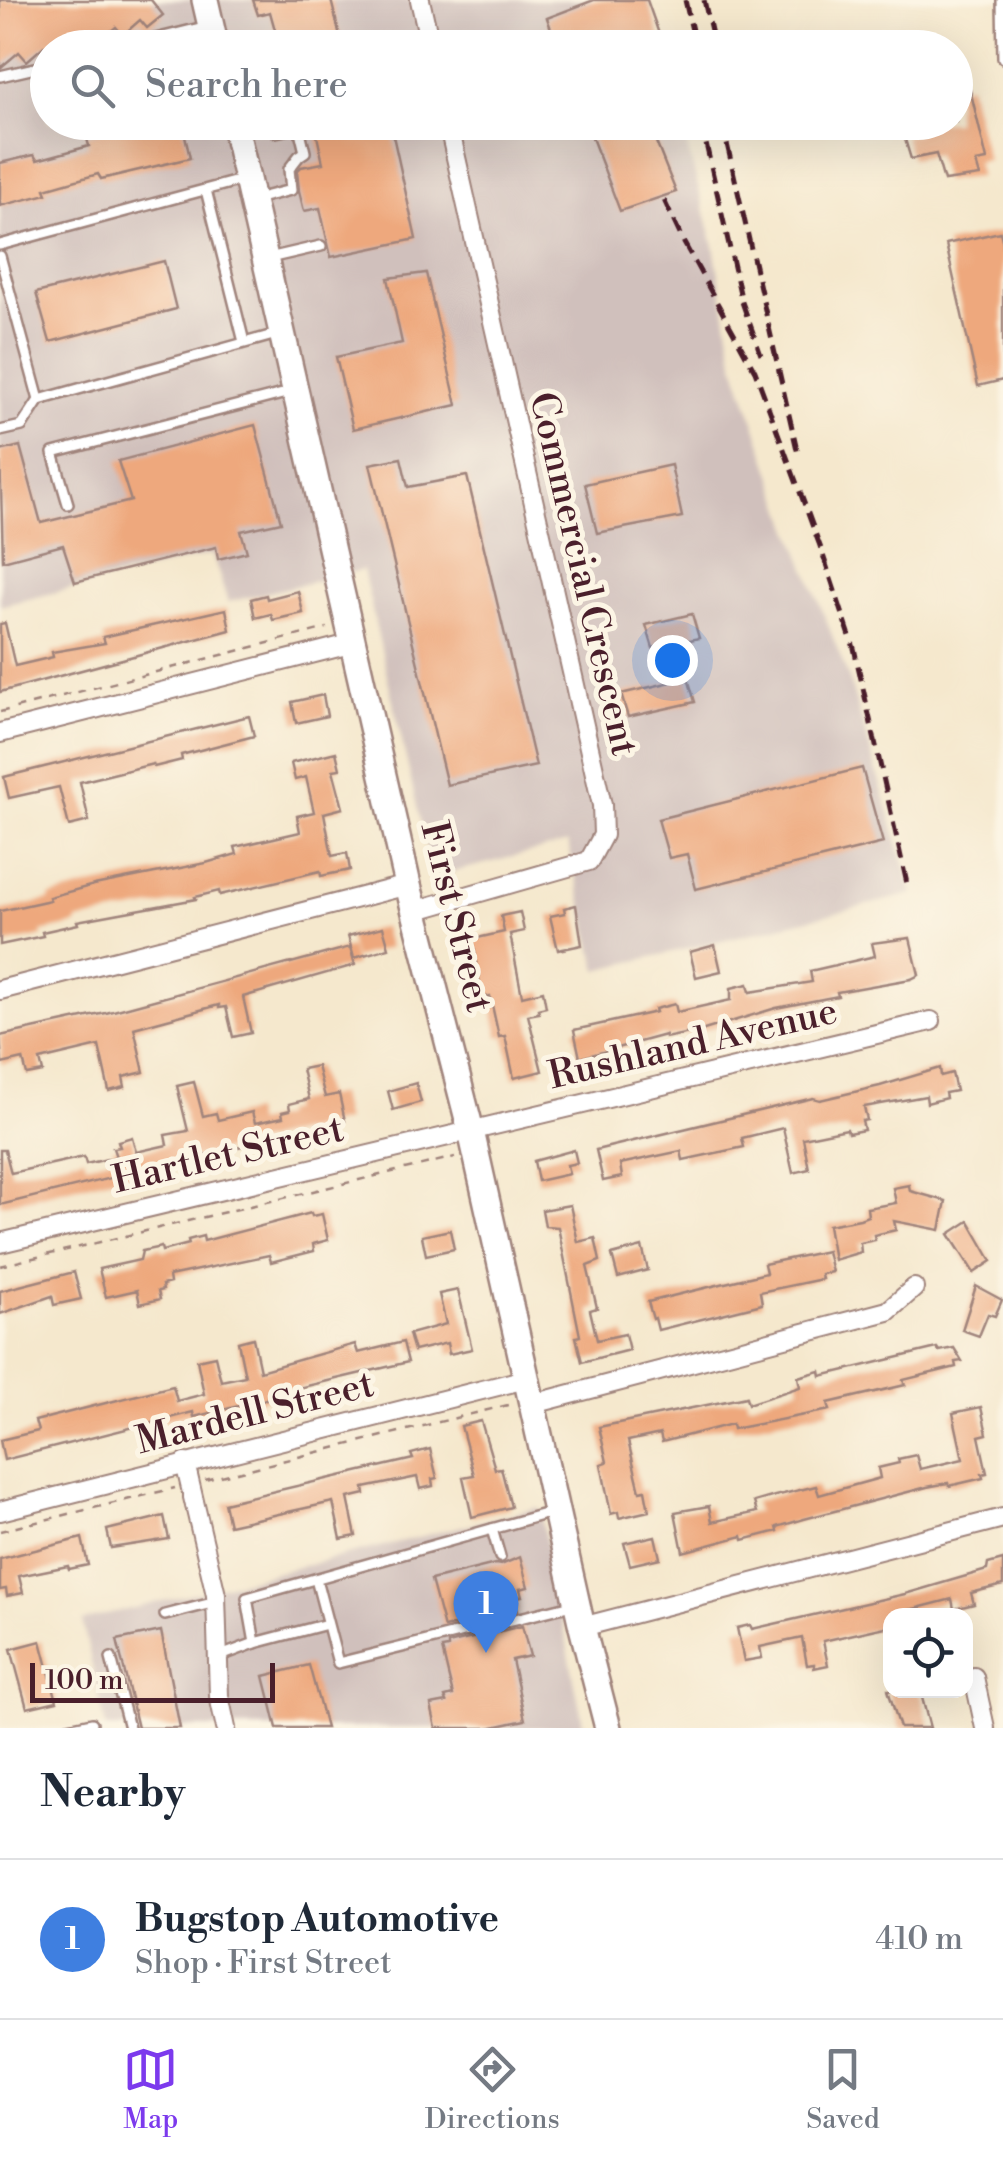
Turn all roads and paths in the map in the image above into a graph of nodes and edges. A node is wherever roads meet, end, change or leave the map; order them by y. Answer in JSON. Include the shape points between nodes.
{"nodes":[{"id":1,"x":420,"y":0,"type":"edge"},
{"id":2,"x":1002,"y":0,"type":"edge"},
{"id":3,"x":427,"y":30,"type":"edge"},
{"id":4,"x":1003,"y":58,"type":"edge"},
{"id":5,"x":30,"y":69,"type":"edge"},
{"id":6,"x":0,"y":76,"type":"edge"},
{"id":7,"x":238,"y":140,"type":"edge"},
{"id":8,"x":302,"y":140,"type":"edge"},
{"id":9,"x":452,"y":140,"type":"edge"},
{"id":10,"x":305,"y":152,"type":"junction"},
{"id":11,"x":308,"y":166,"type":"dead end"},
{"id":12,"x":250,"y":189,"type":"junction"},
{"id":13,"x":206,"y":190,"type":"junction"},
{"id":14,"x":0,"y":246,"type":"edge"},
{"id":15,"x":321,"y":246,"type":"dead end"},
{"id":16,"x":0,"y":256,"type":"edge"},
{"id":17,"x":266,"y":259,"type":"junction"},
{"id":18,"x":283,"y":332,"type":"junction"},
{"id":19,"x":244,"y":342,"type":"junction"},
{"id":20,"x":296,"y":390,"type":"junction"},
{"id":21,"x":38,"y":400,"type":"junction"},
{"id":22,"x":0,"y":431,"type":"edge"},
{"id":23,"x":68,"y":504,"type":"dead end"},
{"id":24,"x":330,"y":628,"type":"dead end"},
{"id":25,"x":354,"y":643,"type":"junction"},
{"id":26,"x":0,"y":712,"type":"edge"},
{"id":27,"x":0,"y":733,"type":"edge"},
{"id":28,"x":408,"y":884,"type":"junction"},
{"id":29,"x":414,"y":911,"type":"junction"},
{"id":30,"x":0,"y":990,"type":"edge"},
{"id":31,"x":930,"y":1022,"type":"dead end"},
{"id":32,"x":471,"y":1131,"type":"junction"},
{"id":33,"x":454,"y":1157,"type":"dead end"},
{"id":34,"x":0,"y":1243,"type":"edge"},
{"id":35,"x":0,"y":1266,"type":"edge"},
{"id":36,"x":914,"y":1288,"type":"dead end"},
{"id":37,"x":524,"y":1395,"type":"junction"},
{"id":38,"x":185,"y":1463,"type":"junction"},
{"id":39,"x":201,"y":1481,"type":"dead end"},
{"id":40,"x":176,"y":1488,"type":"dead end"},
{"id":41,"x":0,"y":1511,"type":"edge"},
{"id":42,"x":557,"y":1511,"type":"junction"},
{"id":43,"x":1003,"y":1518,"type":"edge"},
{"id":44,"x":492,"y":1529,"type":"junction"},
{"id":45,"x":0,"y":1532,"type":"edge"},
{"id":46,"x":500,"y":1557,"type":"dead end"},
{"id":47,"x":316,"y":1579,"type":"junction"},
{"id":48,"x":216,"y":1602,"type":"junction"},
{"id":49,"x":165,"y":1615,"type":"dead end"},
{"id":50,"x":579,"y":1615,"type":"junction"},
{"id":51,"x":327,"y":1624,"type":"junction"},
{"id":52,"x":254,"y":1643,"type":"junction"},
{"id":53,"x":111,"y":1658,"type":"dead end"},
{"id":54,"x":218,"y":1658,"type":"junction"},
{"id":55,"x":974,"y":1677,"type":"dead end"},
{"id":56,"x":92,"y":1723,"type":"dead end"},
{"id":57,"x":68,"y":1728,"type":"edge"},
{"id":58,"x":129,"y":1728,"type":"edge"},
{"id":59,"x":226,"y":1728,"type":"edge"},
{"id":60,"x":608,"y":1728,"type":"edge"},
{"id":61,"x":985,"y":1728,"type":"edge"}],
"edges":[{"from":1,"to":3,"type":"street"},
{"from":2,"to":4,"type":"lane"},
{"from":5,"to":6,"type":"lane"},
{"from":7,"to":12,"type":"street","name":"First Street"},
{"from":8,"to":10,"type":"lane"},
{"from":9,"to":29,"type":"street","name":"Commercial Crescent","via":[[602,805],[602,836],[589,861]]},
{"from":10,"to":11,"type":"lane"},
{"from":10,"to":12,"type":"lane","via":[[289,169],[295,190]]},
{"from":12,"to":13,"type":"lane"},
{"from":12,"to":17,"type":"street","name":"First Street"},
{"from":13,"to":14,"type":"lane"},
{"from":13,"to":19,"type":"lane"},
{"from":15,"to":17,"type":"lane"},
{"from":16,"to":21,"type":"lane"},
{"from":17,"to":18,"type":"street","name":"First Street"},
{"from":18,"to":19,"type":"lane"},
{"from":18,"to":20,"type":"street","name":"First Street"},
{"from":19,"to":21,"type":"lane"},
{"from":20,"to":23,"type":"lane","via":[[53,453]]},
{"from":20,"to":25,"type":"street","name":"First Street"},
{"from":21,"to":22,"type":"lane","via":[[22,426]]},
{"from":24,"to":26,"type":"path"},
{"from":25,"to":27,"type":"street"},
{"from":25,"to":28,"type":"street","name":"First Street"},
{"from":28,"to":29,"type":"street","name":"First Street"},
{"from":28,"to":30,"type":"street"},
{"from":29,"to":32,"type":"street","name":"First Street"},
{"from":31,"to":32,"type":"street","name":"Rushland Avenue"},
{"from":32,"to":34,"type":"street","name":"Hartlet Street"},
{"from":32,"to":37,"type":"street","name":"First Street"},
{"from":33,"to":35,"type":"path"},
{"from":36,"to":37,"type":"street","name":"Mardell Street","via":[[888,1310]]},
{"from":37,"to":38,"type":"street","name":"Mardell Street"},
{"from":37,"to":39,"type":"path"},
{"from":37,"to":42,"type":"street","name":"First Street"},
{"from":38,"to":41,"type":"street","name":"Mardell Street"},
{"from":38,"to":48,"type":"street"},
{"from":40,"to":45,"type":"path"},
{"from":42,"to":44,"type":"lane"},
{"from":42,"to":50,"type":"street","name":"First Street"},
{"from":43,"to":50,"type":"street"},
{"from":44,"to":46,"type":"lane"},
{"from":44,"to":47,"type":"lane"},
{"from":47,"to":51,"type":"lane"},
{"from":47,"to":52,"type":"lane","via":[[247,1598]]},
{"from":48,"to":49,"type":"lane"},
{"from":48,"to":54,"type":"street"},
{"from":50,"to":51,"type":"lane","via":[[338,1663]]},
{"from":50,"to":60,"type":"street","name":"First Street"},
{"from":51,"to":52,"type":"lane"},
{"from":52,"to":54,"type":"lane"},
{"from":53,"to":58,"type":"lane"},
{"from":54,"to":59,"type":"street"},
{"from":55,"to":61,"type":"street"},
{"from":56,"to":57,"type":"lane"}]}
